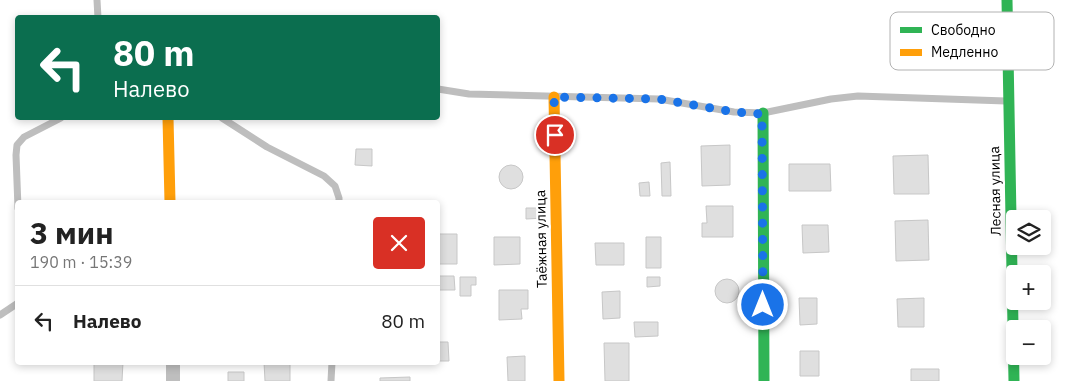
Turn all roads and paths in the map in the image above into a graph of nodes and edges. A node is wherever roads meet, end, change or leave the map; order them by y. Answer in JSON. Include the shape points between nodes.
{"nodes":[{"id":1,"x":97,"y":0,"type":"edge"},
{"id":2,"x":98,"y":15,"type":"edge"},
{"id":3,"x":1008,"y":70,"type":"edge"},
{"id":4,"x":440,"y":89,"type":"edge"},
{"id":5,"x":554,"y":97,"type":"junction"},
{"id":6,"x":1009,"y":102,"type":"junction"},
{"id":7,"x":762,"y":114,"type":"junction"},
{"id":8,"x":57,"y":120,"type":"edge"},
{"id":9,"x":168,"y":120,"type":"edge"},
{"id":10,"x":225,"y":120,"type":"edge"},
{"id":11,"x":18,"y":200,"type":"edge"},
{"id":12,"x":170,"y":200,"type":"edge"},
{"id":13,"x":339,"y":200,"type":"edge"},
{"id":14,"x":15,"y":305,"type":"edge"},
{"id":15,"x":0,"y":314,"type":"edge"},
{"id":16,"x":173,"y":365,"type":"edge"},
{"id":17,"x":332,"y":365,"type":"edge"},
{"id":18,"x":173,"y":381,"type":"edge"},
{"id":19,"x":332,"y":381,"type":"edge"},
{"id":20,"x":559,"y":381,"type":"edge"},
{"id":21,"x":764,"y":381,"type":"edge"},
{"id":22,"x":1014,"y":381,"type":"edge"}],
"edges":[{"from":1,"to":2,"type":"lane"},
{"from":3,"to":6,"type":"street","name":"Лесная улица"},
{"from":4,"to":5,"type":"lane","via":[[470,94]]},
{"from":5,"to":7,"type":"lane","via":[[659,99]]},
{"from":5,"to":20,"type":"street","name":"Таёжная улица"},
{"from":6,"to":7,"type":"lane","via":[[858,96]]},
{"from":6,"to":22,"type":"street","name":"Лесная улица"},
{"from":7,"to":21,"type":"street"},
{"from":8,"to":11,"type":"lane","via":[[24,137],[17,145]]},
{"from":9,"to":12,"type":"street"},
{"from":10,"to":13,"type":"lane","via":[[267,147],[324,176],[335,186]]},
{"from":14,"to":15,"type":"lane"},
{"from":16,"to":18,"type":"street"},
{"from":17,"to":19,"type":"lane"}]}
